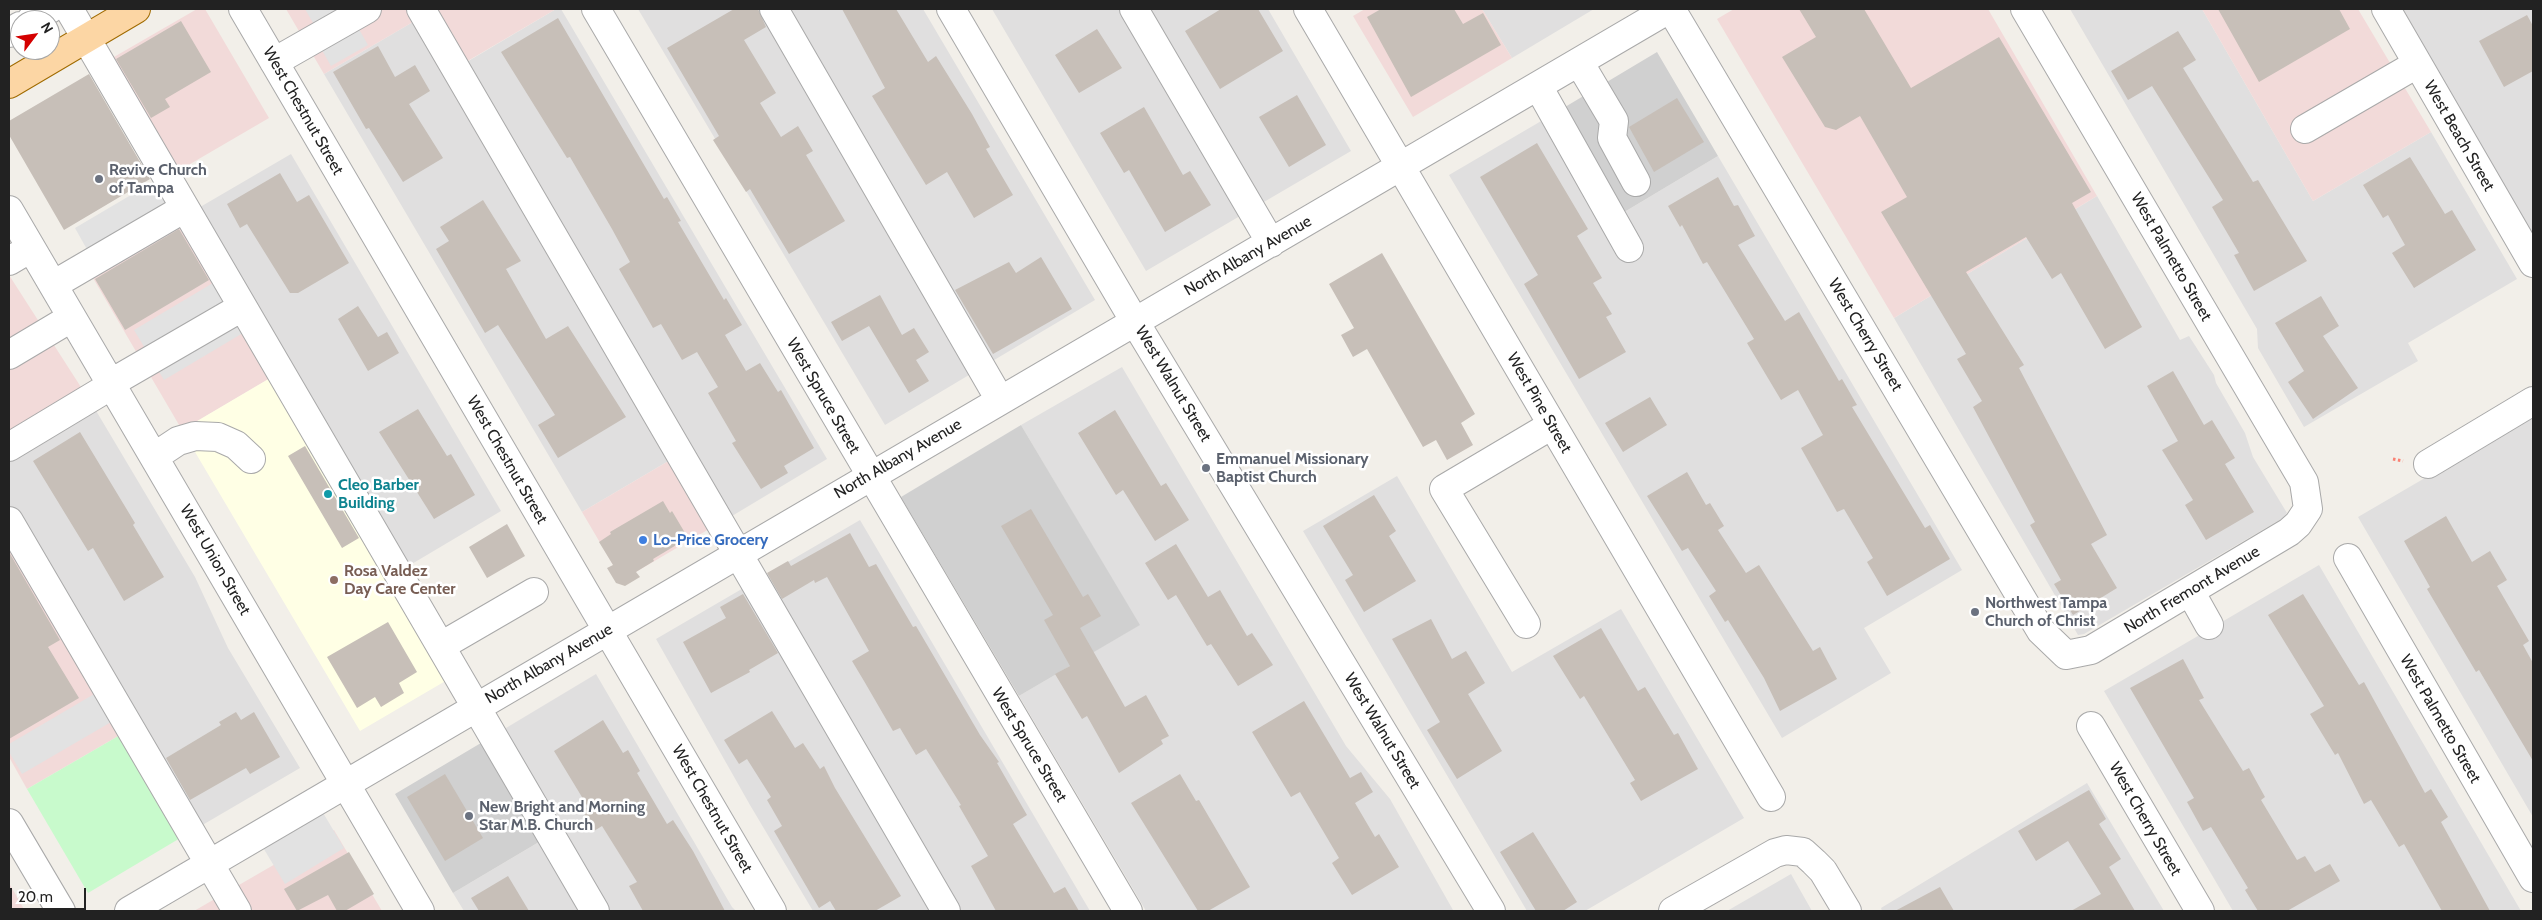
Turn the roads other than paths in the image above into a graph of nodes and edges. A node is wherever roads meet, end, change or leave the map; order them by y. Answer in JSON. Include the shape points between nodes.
{"nodes":[{"id":1,"x":68,"y":9,"type":"edge"},
{"id":2,"x":136,"y":9,"type":"edge"},
{"id":3,"x":244,"y":9,"type":"edge"},
{"id":4,"x":367,"y":9,"type":"edge"},
{"id":5,"x":421,"y":9,"type":"edge"},
{"id":6,"x":596,"y":9,"type":"edge"},
{"id":7,"x":774,"y":9,"type":"edge"},
{"id":8,"x":951,"y":9,"type":"edge"},
{"id":9,"x":1134,"y":9,"type":"edge"},
{"id":10,"x":1308,"y":9,"type":"edge"},
{"id":11,"x":1670,"y":9,"type":"edge"},
{"id":12,"x":2025,"y":9,"type":"edge"},
{"id":13,"x":2386,"y":9,"type":"edge"},
{"id":14,"x":86,"y":38,"type":"junction"},
{"id":15,"x":274,"y":62,"type":"junction"},
{"id":16,"x":1579,"y":62,"type":"junction"},
{"id":17,"x":2417,"y":64,"type":"junction"},
{"id":18,"x":9,"y":84,"type":"edge"},
{"id":19,"x":1538,"y":86,"type":"junction"},
{"id":20,"x":2305,"y":129,"type":"dead end"},
{"id":21,"x":1400,"y":167,"type":"junction"},
{"id":22,"x":1636,"y":182,"type":"dead end"},
{"id":23,"x":9,"y":210,"type":"edge"},
{"id":24,"x":178,"y":212,"type":"dead end"},
{"id":25,"x":1271,"y":242,"type":"junction"},
{"id":26,"x":1629,"y":248,"type":"dead end"},
{"id":27,"x":20,"y":255,"type":"edge"},
{"id":28,"x":2533,"y":264,"type":"edge"},
{"id":29,"x":53,"y":285,"type":"junction"},
{"id":30,"x":237,"y":310,"type":"dead end"},
{"id":31,"x":72,"y":318,"type":"junction"},
{"id":32,"x":1135,"y":322,"type":"junction"},
{"id":33,"x":9,"y":355,"type":"edge"},
{"id":34,"x":111,"y":384,"type":"junction"},
{"id":35,"x":1000,"y":400,"type":"junction"},
{"id":36,"x":2533,"y":401,"type":"edge"},
{"id":37,"x":1552,"y":425,"type":"junction"},
{"id":38,"x":9,"y":447,"type":"edge"},
{"id":39,"x":154,"y":456,"type":"junction"},
{"id":40,"x":251,"y":459,"type":"dead end"},
{"id":41,"x":2428,"y":464,"type":"dead end"},
{"id":42,"x":870,"y":476,"type":"junction"},
{"id":43,"x":2308,"y":509,"type":"joint"},
{"id":44,"x":9,"y":521,"type":"edge"},
{"id":45,"x":738,"y":552,"type":"junction"},
{"id":46,"x":2348,"y":558,"type":"dead end"},
{"id":47,"x":534,"y":592,"type":"dead end"},
{"id":48,"x":2190,"y":592,"type":"junction"},
{"id":49,"x":1526,"y":624,"type":"dead end"},
{"id":50,"x":2209,"y":625,"type":"dead end"},
{"id":51,"x":607,"y":630,"type":"junction"},
{"id":52,"x":440,"y":646,"type":"junction"},
{"id":53,"x":2066,"y":655,"type":"joint"},
{"id":54,"x":476,"y":707,"type":"junction"},
{"id":55,"x":2091,"y":726,"type":"dead end"},
{"id":56,"x":346,"y":784,"type":"junction"},
{"id":57,"x":1771,"y":797,"type":"dead end"},
{"id":58,"x":9,"y":823,"type":"edge"},
{"id":59,"x":209,"y":864,"type":"junction"},
{"id":60,"x":2533,"y":878,"type":"edge"},
{"id":61,"x":60,"y":911,"type":"edge"},
{"id":62,"x":128,"y":911,"type":"edge"},
{"id":63,"x":237,"y":911,"type":"edge"},
{"id":64,"x":420,"y":911,"type":"edge"},
{"id":65,"x":595,"y":911,"type":"edge"},
{"id":66,"x":772,"y":911,"type":"edge"},
{"id":67,"x":946,"y":911,"type":"edge"},
{"id":68,"x":1128,"y":911,"type":"edge"},
{"id":69,"x":1491,"y":911,"type":"edge"},
{"id":70,"x":1673,"y":911,"type":"edge"},
{"id":71,"x":1847,"y":911,"type":"edge"},
{"id":72,"x":2200,"y":911,"type":"edge"}],
"edges":[{"from":1,"to":14,"type":"street"},
{"from":2,"to":14,"type":"main road"},
{"from":3,"to":15,"type":"street","name":"West Chestnut Street"},
{"from":4,"to":15,"type":"street"},
{"from":5,"to":45,"type":"street"},
{"from":6,"to":42,"type":"street","name":"West Spruce Street"},
{"from":7,"to":35,"type":"street"},
{"from":8,"to":32,"type":"street","name":"West Walnut Street"},
{"from":9,"to":25,"type":"street"},
{"from":10,"to":21,"type":"street","name":"West Pine Street"},
{"from":11,"to":16,"type":"street","name":"North Albany Avenue"},
{"from":11,"to":53,"type":"street","name":"West Cherry Street","via":[[2041,631]]},
{"from":12,"to":43,"type":"street","name":"West Palmetto Street","via":[[2304,482]]},
{"from":13,"to":17,"type":"street","name":"West Beach Street"},
{"from":14,"to":18,"type":"main road"},
{"from":14,"to":52,"type":"street"},
{"from":15,"to":51,"type":"street","name":"West Chestnut Street"},
{"from":16,"to":19,"type":"street","name":"North Albany Avenue"},
{"from":16,"to":22,"type":"street","via":[[1614,121],[1612,138]]},
{"from":17,"to":20,"type":"street"},
{"from":17,"to":28,"type":"street","name":"West Beach Street"},
{"from":19,"to":21,"type":"street","name":"North Albany Avenue"},
{"from":19,"to":26,"type":"street"},
{"from":21,"to":25,"type":"street","name":"North Albany Avenue"},
{"from":21,"to":37,"type":"street","name":"West Pine Street"},
{"from":23,"to":27,"type":"street","name":"West Union Street"},
{"from":24,"to":29,"type":"street"},
{"from":25,"to":32,"type":"street","name":"North Albany Avenue"},
{"from":27,"to":29,"type":"street","name":"West Union Street"},
{"from":29,"to":31,"type":"street","name":"West Union Street"},
{"from":30,"to":34,"type":"street"},
{"from":31,"to":33,"type":"street"},
{"from":31,"to":34,"type":"street","name":"West Union Street"},
{"from":32,"to":35,"type":"street","name":"North Albany Avenue"},
{"from":32,"to":69,"type":"street","name":"West Walnut Street"},
{"from":34,"to":38,"type":"street"},
{"from":34,"to":39,"type":"street","name":"West Union Street"},
{"from":35,"to":42,"type":"street","name":"North Albany Avenue"},
{"from":36,"to":41,"type":"street"},
{"from":37,"to":49,"type":"street","via":[[1444,489]]},
{"from":37,"to":57,"type":"street","name":"West Pine Street"},
{"from":39,"to":40,"type":"street","via":[[195,436],[218,437],[236,445]]},
{"from":39,"to":56,"type":"street","name":"West Union Street"},
{"from":42,"to":45,"type":"street","name":"North Albany Avenue"},
{"from":42,"to":68,"type":"street","name":"West Spruce Street"},
{"from":43,"to":48,"type":"street","name":"North Fremont Avenue","via":[[2289,532]]},
{"from":44,"to":59,"type":"street"},
{"from":45,"to":51,"type":"street","name":"North Albany Avenue"},
{"from":45,"to":67,"type":"street"},
{"from":46,"to":60,"type":"street","name":"West Palmetto Street"},
{"from":47,"to":52,"type":"street"},
{"from":48,"to":50,"type":"street"},
{"from":48,"to":53,"type":"street","name":"North Fremont Avenue","via":[[2091,650]]},
{"from":51,"to":54,"type":"street","name":"North Albany Avenue"},
{"from":51,"to":66,"type":"street","name":"West Chestnut Street"},
{"from":52,"to":54,"type":"street"},
{"from":54,"to":56,"type":"street","name":"North Albany Avenue"},
{"from":54,"to":65,"type":"street"},
{"from":55,"to":72,"type":"street","name":"West Cherry Street"},
{"from":56,"to":59,"type":"street","name":"North Albany Avenue"},
{"from":56,"to":64,"type":"street","name":"West Union Street"},
{"from":58,"to":61,"type":"street"},
{"from":59,"to":62,"type":"street","name":"North Albany Avenue"},
{"from":59,"to":63,"type":"street"},
{"from":70,"to":71,"type":"street","via":[[1774,853],[1786,850],[1803,852],[1823,871]]}]}
